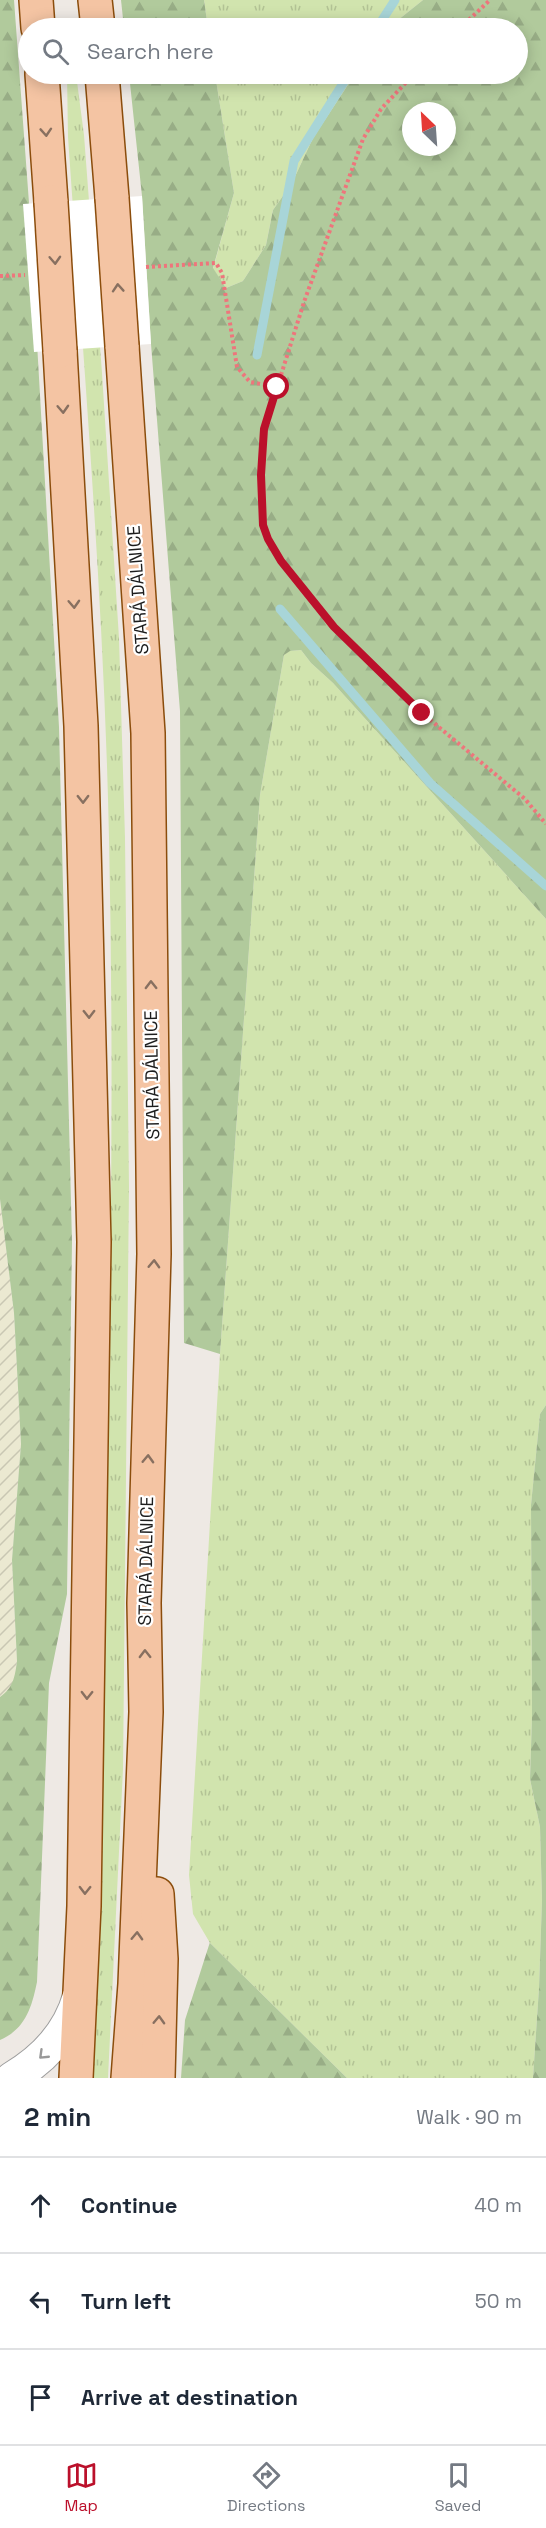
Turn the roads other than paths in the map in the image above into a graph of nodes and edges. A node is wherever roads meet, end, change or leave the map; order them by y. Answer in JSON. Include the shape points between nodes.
{"nodes":[{"id":1,"x":36,"y":0,"type":"edge"},
{"id":2,"x":95,"y":0,"type":"edge"},
{"id":3,"x":37,"y":18,"type":"edge"},
{"id":4,"x":97,"y":18,"type":"edge"},
{"id":5,"x":43,"y":84,"type":"edge"},
{"id":6,"x":103,"y":84,"type":"edge"},
{"id":7,"x":146,"y":1712,"type":"junction"},
{"id":8,"x":82,"y":1987,"type":"junction"},
{"id":9,"x":12,"y":2078,"type":"edge"},
{"id":10,"x":76,"y":2078,"type":"edge"},
{"id":11,"x":128,"y":2078,"type":"edge"},
{"id":12,"x":158,"y":2078,"type":"edge"}],
"edges":[{"from":1,"to":3,"type":"main road"},
{"from":2,"to":4,"type":"main road"},
{"from":5,"to":8,"type":"main road","one_way":true,"bridge":true,"via":[[81,726],[94,1242]]},
{"from":7,"to":6,"type":"main road","name":"STARÁ DÁLNICE","one_way":true,"bridge":true,"via":[[144,1603],[154,1254],[148,733]]},
{"from":11,"to":7,"type":"main road","name":"STARÁ DÁLNICE","one_way":true},
{"from":12,"to":7,"type":"main road","one_way":true,"via":[[161,1959]]},
{"from":8,"to":9,"type":"street","one_way":true,"via":[[58,2039],[44,2055]]},
{"from":8,"to":10,"type":"main road"}]}
